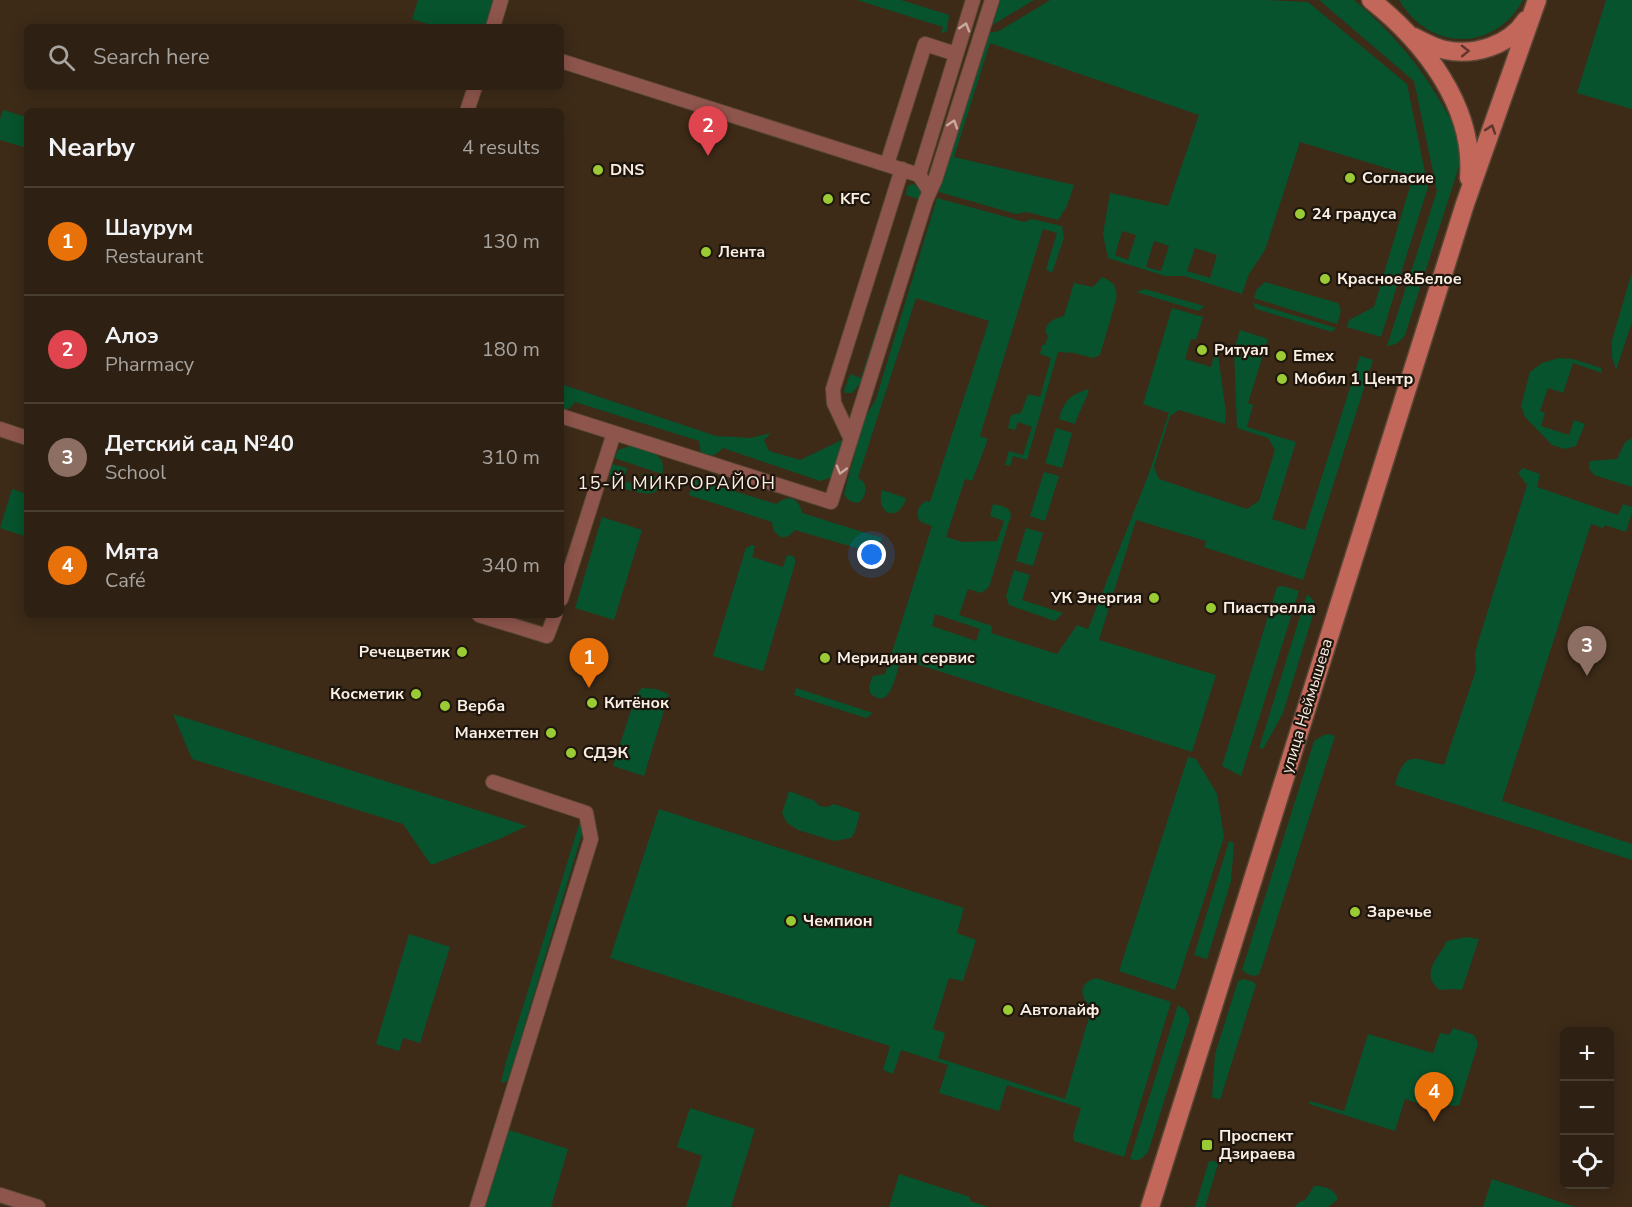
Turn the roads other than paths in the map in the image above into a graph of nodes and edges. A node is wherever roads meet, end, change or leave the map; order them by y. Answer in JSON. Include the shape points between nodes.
{"nodes":[{"id":1,"x":501,"y":0,"type":"edge"},
{"id":2,"x":974,"y":0,"type":"edge"},
{"id":3,"x":992,"y":0,"type":"edge"},
{"id":4,"x":1371,"y":0,"type":"edge"},
{"id":5,"x":1383,"y":0,"type":"edge"},
{"id":6,"x":1536,"y":2,"type":"edge"},
{"id":7,"x":1395,"y":19,"type":"junction"},
{"id":8,"x":494,"y":24,"type":"edge"},
{"id":9,"x":1410,"y":35,"type":"junction"},
{"id":10,"x":957,"y":54,"type":"junction"},
{"id":11,"x":564,"y":63,"type":"edge"},
{"id":12,"x":474,"y":90,"type":"edge"},
{"id":13,"x":468,"y":108,"type":"edge"},
{"id":14,"x":887,"y":164,"type":"junction"},
{"id":15,"x":902,"y":169,"type":"junction"},
{"id":16,"x":919,"y":175,"type":"junction"},
{"id":17,"x":932,"y":185,"type":"junction"},
{"id":18,"x":1465,"y":204,"type":"junction"},
{"id":19,"x":564,"y":417,"type":"edge"},
{"id":20,"x":0,"y":429,"type":"edge"},
{"id":21,"x":614,"y":433,"type":"junction"},
{"id":22,"x":24,"y":437,"type":"edge"},
{"id":23,"x":850,"y":437,"type":"junction"},
{"id":24,"x":564,"y":590,"type":"edge"},
{"id":25,"x":489,"y":618,"type":"edge"},
{"id":26,"x":554,"y":618,"type":"edge"},
{"id":27,"x":493,"y":782,"type":"dead end"},
{"id":28,"x":0,"y":1195,"type":"edge"},
{"id":29,"x":38,"y":1207,"type":"edge"},
{"id":30,"x":477,"y":1207,"type":"edge"},
{"id":31,"x":1150,"y":1207,"type":"edge"}],
"edges":[{"from":1,"to":8,"type":"street"},
{"from":10,"to":2,"type":"street","one_way":true},
{"from":17,"to":3,"type":"street","one_way":true},
{"from":4,"to":7,"type":"main road"},
{"from":5,"to":7,"type":"main road"},
{"from":9,"to":6,"type":"main road","one_way":true,"via":[[1445,50],[1483,50],[1512,36]]},
{"from":18,"to":6,"type":"main road","one_way":true},
{"from":7,"to":9,"type":"main road"},
{"from":9,"to":18,"type":"main road","via":[[1446,85],[1465,128],[1470,164]]},
{"from":10,"to":14,"type":"street","via":[[925,45]]},
{"from":10,"to":16,"type":"street"},
{"from":11,"to":14,"type":"street"},
{"from":12,"to":13,"type":"street"},
{"from":14,"to":15,"type":"street"},
{"from":15,"to":16,"type":"street"},
{"from":15,"to":23,"type":"street","via":[[833,389],[834,403]]},
{"from":16,"to":17,"type":"street"},
{"from":17,"to":23,"type":"street"},
{"from":18,"to":31,"type":"main road","name":"улица Неймышева"},
{"from":19,"to":21,"type":"street"},
{"from":20,"to":22,"type":"street"},
{"from":23,"to":21,"type":"street","one_way":true,"via":[[831,502]]},
{"from":21,"to":24,"type":"street"},
{"from":25,"to":26,"type":"street","via":[[547,636]]},
{"from":27,"to":30,"type":"street","via":[[586,813],[591,839]]},
{"from":28,"to":29,"type":"street"}]}
